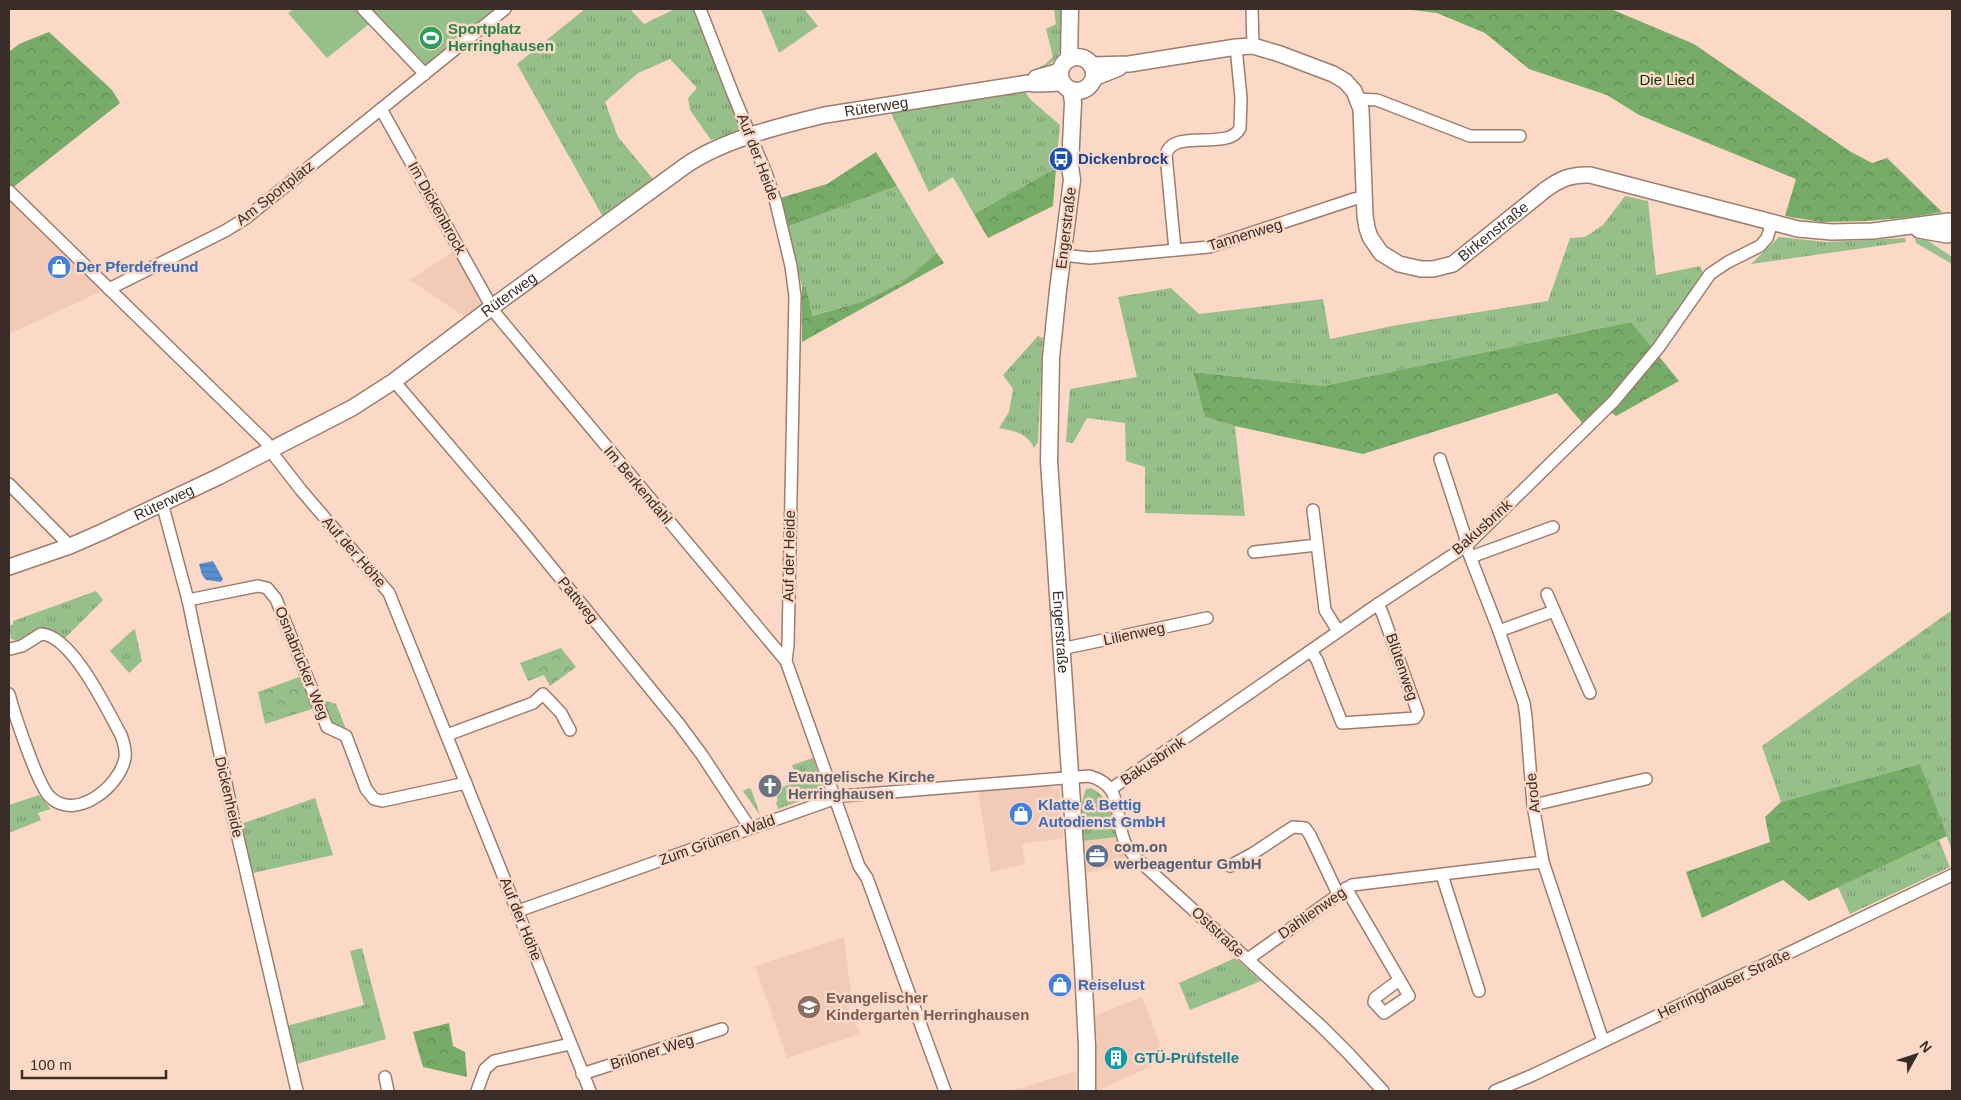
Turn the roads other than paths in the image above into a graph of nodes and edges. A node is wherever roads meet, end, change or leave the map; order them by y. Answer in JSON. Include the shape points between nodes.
{"nodes":[{"id":1,"x":363,"y":9,"type":"edge"},
{"id":2,"x":505,"y":9,"type":"edge"},
{"id":3,"x":700,"y":9,"type":"edge"},
{"id":4,"x":1071,"y":9,"type":"edge"},
{"id":5,"x":1252,"y":9,"type":"edge"},
{"id":6,"x":1253,"y":46,"type":"junction"},
{"id":7,"x":1236,"y":47,"type":"junction"},
{"id":8,"x":425,"y":74,"type":"junction"},
{"id":9,"x":1077,"y":74,"type":"junction"},
{"id":10,"x":1359,"y":100,"type":"junction"},
{"id":11,"x":381,"y":109,"type":"junction"},
{"id":12,"x":1520,"y":136,"type":"dead end"},
{"id":13,"x":751,"y":137,"type":"junction"},
{"id":14,"x":9,"y":191,"type":"edge"},
{"id":15,"x":1365,"y":198,"type":"junction"},
{"id":16,"x":1772,"y":223,"type":"junction"},
{"id":17,"x":1950,"y":229,"type":"edge"},
{"id":18,"x":1175,"y":250,"type":"junction"},
{"id":19,"x":1063,"y":256,"type":"junction"},
{"id":20,"x":109,"y":290,"type":"junction"},
{"id":21,"x":492,"y":307,"type":"junction"},
{"id":22,"x":394,"y":381,"type":"junction"},
{"id":23,"x":271,"y":450,"type":"junction"},
{"id":24,"x":1440,"y":458,"type":"dead end"},
{"id":25,"x":9,"y":484,"type":"edge"},
{"id":26,"x":162,"y":503,"type":"junction"},
{"id":27,"x":1313,"y":510,"type":"dead end"},
{"id":28,"x":1553,"y":527,"type":"dead end"},
{"id":29,"x":1317,"y":545,"type":"junction"},
{"id":30,"x":70,"y":546,"type":"junction"},
{"id":31,"x":1254,"y":552,"type":"dead end"},
{"id":32,"x":1468,"y":552,"type":"junction"},
{"id":33,"x":9,"y":567,"type":"edge"},
{"id":34,"x":1547,"y":594,"type":"dead end"},
{"id":35,"x":188,"y":600,"type":"junction"},
{"id":36,"x":1378,"y":604,"type":"junction"},
{"id":37,"x":1554,"y":611,"type":"junction"},
{"id":38,"x":1207,"y":618,"type":"dead end"},
{"id":39,"x":1338,"y":631,"type":"junction"},
{"id":40,"x":1499,"y":631,"type":"junction"},
{"id":41,"x":1061,"y":649,"type":"junction"},
{"id":42,"x":9,"y":651,"type":"edge"},
{"id":43,"x":1311,"y":651,"type":"junction"},
{"id":44,"x":786,"y":662,"type":"junction"},
{"id":45,"x":1590,"y":693,"type":"dead end"},
{"id":46,"x":9,"y":694,"type":"edge"},
{"id":47,"x":570,"y":730,"type":"dead end"},
{"id":48,"x":447,"y":735,"type":"junction"},
{"id":49,"x":1070,"y":777,"type":"junction"},
{"id":50,"x":1646,"y":779,"type":"dead end"},
{"id":51,"x":466,"y":783,"type":"junction"},
{"id":52,"x":1111,"y":789,"type":"junction"},
{"id":53,"x":834,"y":798,"type":"junction"},
{"id":54,"x":1533,"y":805,"type":"junction"},
{"id":55,"x":750,"y":828,"type":"junction"},
{"id":56,"x":1542,"y":862,"type":"junction"},
{"id":57,"x":1230,"y":866,"type":"dead end"},
{"id":58,"x":1442,"y":875,"type":"junction"},
{"id":59,"x":1952,"y":876,"type":"edge"},
{"id":60,"x":1342,"y":891,"type":"junction"},
{"id":61,"x":518,"y":912,"type":"junction"},
{"id":62,"x":1248,"y":959,"type":"junction"},
{"id":63,"x":1399,"y":980,"type":"dead end"},
{"id":64,"x":1479,"y":991,"type":"dead end"},
{"id":65,"x":722,"y":1029,"type":"dead end"},
{"id":66,"x":1603,"y":1041,"type":"junction"},
{"id":67,"x":570,"y":1044,"type":"junction"},
{"id":68,"x":582,"y":1074,"type":"junction"},
{"id":69,"x":385,"y":1077,"type":"dead end"},
{"id":70,"x":297,"y":1091,"type":"edge"},
{"id":71,"x":388,"y":1091,"type":"edge"},
{"id":72,"x":477,"y":1091,"type":"edge"},
{"id":73,"x":590,"y":1091,"type":"edge"},
{"id":74,"x":945,"y":1091,"type":"edge"},
{"id":75,"x":1087,"y":1091,"type":"edge"},
{"id":76,"x":1383,"y":1091,"type":"edge"},
{"id":77,"x":1495,"y":1091,"type":"edge"}],
"edges":[{"from":1,"to":8,"type":"street"},
{"from":2,"to":8,"type":"street","name":"Am Sportplatz"},
{"from":3,"to":13,"type":"street","name":"Auf der Heide"},
{"from":4,"to":9,"type":"main road","name":"Engerstraße"},
{"from":5,"to":6,"type":"street"},
{"from":6,"to":7,"type":"street"},
{"from":6,"to":10,"type":"street","via":[[1333,74],[1350,86]]},
{"from":7,"to":9,"type":"street"},
{"from":7,"to":18,"type":"street","via":[[1241,98],[1238,132],[1230,138],[1175,143],[1167,150]]},
{"from":8,"to":11,"type":"street","name":"Am Sportplatz"},
{"from":9,"to":13,"type":"street","name":"Rüterweg","via":[[1034,78],[1028,83],[825,115]]},
{"from":9,"to":19,"type":"main road","name":"Engerstraße","via":[[1073,102],[1072,174]]},
{"from":10,"to":12,"type":"street","via":[[1377,100],[1470,136]]},
{"from":10,"to":15,"type":"street","name":"Birkenstraße","via":[[1363,124]]},
{"from":11,"to":20,"type":"street","name":"Am Sportplatz","via":[[246,218]]},
{"from":11,"to":21,"type":"street","name":"Im Dickenbrock"},
{"from":13,"to":21,"type":"street","name":"Rüterweg","via":[[699,157]]},
{"from":13,"to":44,"type":"street","name":"Auf der Heide","via":[[776,203],[795,296]]},
{"from":14,"to":20,"type":"street","name":"Auf der Höhe"},
{"from":15,"to":16,"type":"street","name":"Birkenstraße","via":[[1367,228],[1381,253],[1399,264],[1421,270],[1453,264],[1558,180],[1579,174]]},
{"from":15,"to":18,"type":"street","name":"Tannenweg","via":[[1209,248]]},
{"from":16,"to":17,"type":"street","name":"Birkenstraße","via":[[1798,230],[1832,232],[1873,231],[1925,223]]},
{"from":16,"to":32,"type":"street","name":"Bakusbrink","via":[[1767,238],[1760,246],[1710,274],[1659,347],[1614,401]]},
{"from":18,"to":19,"type":"street","name":"Tannenweg","via":[[1090,258]]},
{"from":19,"to":41,"type":"main road","name":"Engerstraße","via":[[1051,358],[1048,442]]},
{"from":20,"to":23,"type":"street","name":"Auf der Höhe"},
{"from":21,"to":22,"type":"street","name":"Rüterweg"},
{"from":21,"to":44,"type":"street","name":"Im Berkendahl"},
{"from":22,"to":23,"type":"street","name":"Rüterweg","via":[[352,408]]},
{"from":22,"to":55,"type":"street","name":"Pattweg","via":[[522,531],[679,724]]},
{"from":23,"to":26,"type":"street","name":"Rüterweg"},
{"from":23,"to":48,"type":"street","name":"Auf der Höhe","via":[[301,490],[386,588]]},
{"from":24,"to":32,"type":"street","name":"Arode"},
{"from":25,"to":30,"type":"street"},
{"from":26,"to":30,"type":"street","name":"Rüterweg"},
{"from":26,"to":35,"type":"street","name":"Dickenheide"},
{"from":27,"to":29,"type":"street"},
{"from":28,"to":32,"type":"street"},
{"from":29,"to":31,"type":"street"},
{"from":29,"to":39,"type":"street","via":[[1326,610]]},
{"from":30,"to":33,"type":"street","name":"Rüterweg"},
{"from":32,"to":36,"type":"street","name":"Bakusbrink"},
{"from":32,"to":40,"type":"street","name":"Arode"},
{"from":34,"to":37,"type":"street"},
{"from":35,"to":51,"type":"street","name":"Osnabrücker Weg","via":[[258,586],[267,588],[276,599],[327,727],[346,736],[366,789],[374,799],[382,801]]},
{"from":35,"to":70,"type":"street","name":"Dickenheide","via":[[232,812]]},
{"from":36,"to":39,"type":"street","name":"Bakusbrink"},
{"from":36,"to":43,"type":"street","name":"Blütenweg","via":[[1418,714],[1412,719],[1342,723]]},
{"from":37,"to":40,"type":"street"},
{"from":37,"to":45,"type":"street"},
{"from":38,"to":41,"type":"street","name":"Lilienweg"},
{"from":39,"to":43,"type":"street","name":"Bakusbrink"},
{"from":40,"to":54,"type":"street","name":"Arode","via":[[1524,703]]},
{"from":41,"to":49,"type":"main road","name":"Engerstraße"},
{"from":42,"to":46,"type":"street","via":[[41,634],[60,641],[85,672],[121,736],[125,756],[118,775],[83,805],[56,802],[42,788]]},
{"from":43,"to":52,"type":"street","name":"Bakusbrink"},
{"from":44,"to":53,"type":"street","name":"Auf der Heide"},
{"from":47,"to":48,"type":"street","via":[[561,713],[544,694],[533,704]]},
{"from":48,"to":51,"type":"street","name":"Auf der Höhe"},
{"from":49,"to":52,"type":"street","via":[[1097,778]]},
{"from":49,"to":53,"type":"street","name":"Zum Grünen Wald"},
{"from":49,"to":75,"type":"main road","name":"Engerstraße","via":[[1085,997]]},
{"from":50,"to":54,"type":"street"},
{"from":51,"to":61,"type":"street","name":"Auf der Höhe"},
{"from":52,"to":62,"type":"street","name":"Oststraße","via":[[1124,840],[1130,851]]},
{"from":53,"to":55,"type":"street","name":"Zum Grünen Wald"},
{"from":53,"to":74,"type":"street","name":"Auf der Heide","via":[[859,866],[867,878]]},
{"from":54,"to":56,"type":"street","name":"Arode"},
{"from":55,"to":61,"type":"street","name":"Zum Grünen Wald"},
{"from":56,"to":58,"type":"street","name":"Dahlienweg"},
{"from":56,"to":66,"type":"street","name":"Arode"},
{"from":57,"to":60,"type":"street","via":[[1288,829],[1299,826],[1310,835]]},
{"from":58,"to":60,"type":"street","name":"Dahlienweg","via":[[1352,885]]},
{"from":58,"to":64,"type":"street"},
{"from":59,"to":66,"type":"street","name":"Herringhauser Straße"},
{"from":60,"to":62,"type":"street","name":"Dahlienweg"},
{"from":60,"to":63,"type":"street"},
{"from":61,"to":67,"type":"street","name":"Auf der Höhe"},
{"from":62,"to":76,"type":"street","name":"Oststraße","via":[[1349,1054]]},
{"from":65,"to":68,"type":"street","name":"Briloner Weg"},
{"from":66,"to":77,"type":"street","name":"Herringhauser Straße"},
{"from":67,"to":68,"type":"street","name":"Auf der Höhe"},
{"from":67,"to":72,"type":"street","via":[[494,1061],[485,1068]]},
{"from":68,"to":73,"type":"street","name":"Auf der Höhe"},
{"from":69,"to":71,"type":"street"}]}
